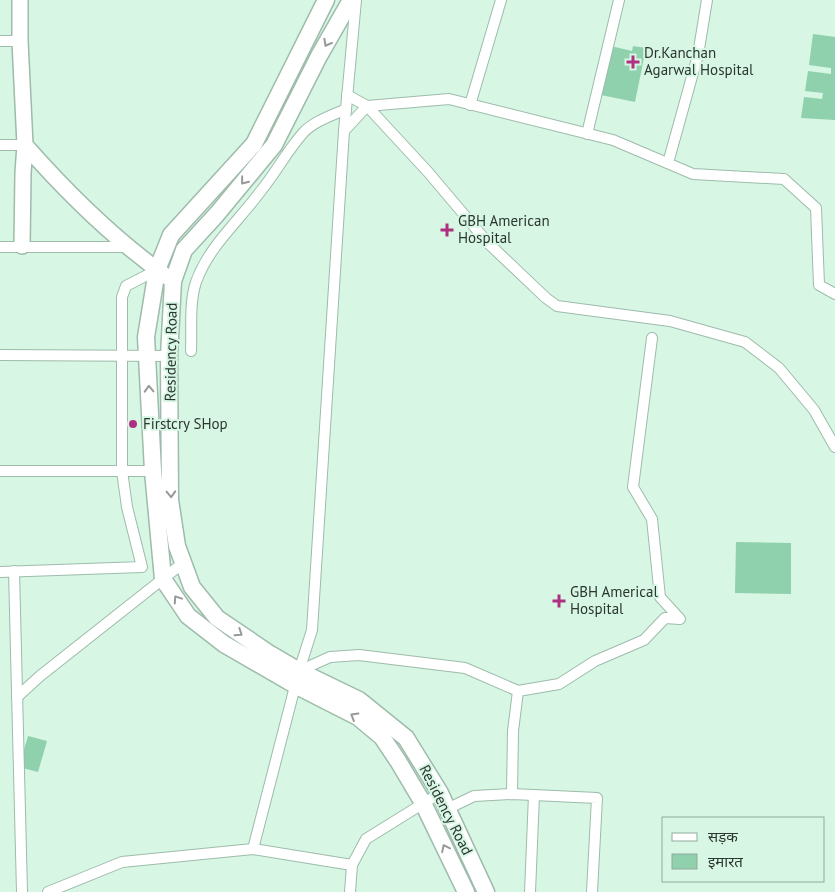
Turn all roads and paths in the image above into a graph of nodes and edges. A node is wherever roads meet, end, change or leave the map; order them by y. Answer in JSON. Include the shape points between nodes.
{"nodes":[{"id":1,"x":20,"y":0,"type":"edge"},
{"id":2,"x":326,"y":0,"type":"edge"},
{"id":3,"x":351,"y":0,"type":"edge"},
{"id":4,"x":356,"y":0,"type":"edge"},
{"id":5,"x":501,"y":0,"type":"edge"},
{"id":6,"x":619,"y":0,"type":"edge"},
{"id":7,"x":707,"y":0,"type":"edge"},
{"id":8,"x":0,"y":41,"type":"edge"},
{"id":9,"x":20,"y":41,"type":"junction"},
{"id":10,"x":347,"y":95,"type":"junction"},
{"id":11,"x":470,"y":105,"type":"junction"},
{"id":12,"x":367,"y":106,"type":"junction"},
{"id":13,"x":346,"y":109,"type":"junction"},
{"id":14,"x":344,"y":131,"type":"junction"},
{"id":15,"x":587,"y":134,"type":"junction"},
{"id":16,"x":0,"y":145,"type":"edge"},
{"id":17,"x":25,"y":145,"type":"junction"},
{"id":18,"x":668,"y":163,"type":"junction"},
{"id":19,"x":22,"y":246,"type":"junction"},
{"id":20,"x":0,"y":247,"type":"edge"},
{"id":21,"x":129,"y":247,"type":"junction"},
{"id":22,"x":157,"y":270,"type":"junction"},
{"id":23,"x":173,"y":281,"type":"junction"},
{"id":24,"x":835,"y":294,"type":"edge"},
{"id":25,"x":652,"y":338,"type":"dead end"},
{"id":26,"x":191,"y":351,"type":"dead end"},
{"id":27,"x":0,"y":355,"type":"edge"},
{"id":28,"x":122,"y":356,"type":"junction"},
{"id":29,"x":148,"y":356,"type":"junction"},
{"id":30,"x":170,"y":356,"type":"junction"},
{"id":31,"x":835,"y":447,"type":"edge"},
{"id":32,"x":122,"y":471,"type":"junction"},
{"id":33,"x":153,"y":471,"type":"junction"},
{"id":34,"x":170,"y":471,"type":"junction"},
{"id":35,"x":0,"y":472,"type":"edge"},
{"id":36,"x":183,"y":563,"type":"junction"},
{"id":37,"x":14,"y":571,"type":"junction"},
{"id":38,"x":0,"y":572,"type":"edge"},
{"id":39,"x":163,"y":579,"type":"junction"},
{"id":40,"x":297,"y":678,"type":"junction"},
{"id":41,"x":518,"y":691,"type":"junction"},
{"id":42,"x":17,"y":698,"type":"junction"},
{"id":43,"x":440,"y":793,"type":"junction"},
{"id":44,"x":512,"y":794,"type":"junction"},
{"id":45,"x":534,"y":795,"type":"junction"},
{"id":46,"x":423,"y":804,"type":"junction"},
{"id":47,"x":447,"y":809,"type":"junction"},
{"id":48,"x":252,"y":849,"type":"junction"},
{"id":49,"x":352,"y":865,"type":"junction"},
{"id":50,"x":22,"y":892,"type":"edge"},
{"id":51,"x":48,"y":892,"type":"edge"},
{"id":52,"x":350,"y":892,"type":"edge"},
{"id":53,"x":466,"y":892,"type":"edge"},
{"id":54,"x":486,"y":892,"type":"edge"},
{"id":55,"x":530,"y":892,"type":"edge"},
{"id":56,"x":592,"y":892,"type":"edge"}],
"edges":[{"from":1,"to":9,"type":"street"},
{"from":2,"to":22,"type":"main road","via":[[254,144],[171,235]]},
{"from":3,"to":23,"type":"main road","name":"Residency Road","one_way":true,"via":[[274,145],[184,250]]},
{"from":4,"to":10,"type":"street"},
{"from":5,"to":11,"type":"street"},
{"from":6,"to":15,"type":"street"},
{"from":7,"to":18,"type":"street","via":[[698,55]]},
{"from":8,"to":9,"type":"street"},
{"from":9,"to":17,"type":"street"},
{"from":10,"to":12,"type":"street"},
{"from":10,"to":13,"type":"street"},
{"from":11,"to":12,"type":"street","via":[[449,99]]},
{"from":11,"to":15,"type":"street"},
{"from":12,"to":14,"type":"street"},
{"from":12,"to":31,"type":"street","via":[[488,243],[546,298],[557,306],[670,321],[745,342],[780,368],[814,410]]},
{"from":13,"to":14,"type":"street"},
{"from":13,"to":26,"type":"street","via":[[317,122],[303,133],[206,261],[195,284]]},
{"from":14,"to":40,"type":"street","via":[[312,630]]},
{"from":15,"to":18,"type":"street","via":[[613,140]]},
{"from":16,"to":17,"type":"street"},
{"from":17,"to":19,"type":"street"},
{"from":17,"to":21,"type":"street","via":[[73,196]]},
{"from":18,"to":24,"type":"street","via":[[693,174],[784,179],[816,208],[819,285]]},
{"from":19,"to":20,"type":"street"},
{"from":19,"to":21,"type":"street"},
{"from":21,"to":22,"type":"street"},
{"from":22,"to":23,"type":"street"},
{"from":22,"to":28,"type":"street","via":[[126,286],[122,297]]},
{"from":22,"to":29,"type":"main road","via":[[146,337]]},
{"from":23,"to":30,"type":"main road","name":"Residency Road"},
{"from":25,"to":41,"type":"street","via":[[633,487],[652,519],[660,597],[680,619],[665,618],[644,640],[595,661],[559,684]]},
{"from":27,"to":28,"type":"street"},
{"from":28,"to":29,"type":"street"},
{"from":28,"to":32,"type":"street"},
{"from":29,"to":30,"type":"street"},
{"from":33,"to":29,"type":"main road","one_way":true},
{"from":30,"to":34,"type":"main road","name":"Residency Road"},
{"from":32,"to":33,"type":"street"},
{"from":32,"to":35,"type":"street"},
{"from":32,"to":37,"type":"street","via":[[142,568]]},
{"from":33,"to":34,"type":"street"},
{"from":33,"to":39,"type":"main road"},
{"from":34,"to":36,"type":"main road","name":"Residency Road","one_way":true,"via":[[170,500]]},
{"from":36,"to":39,"type":"street"},
{"from":36,"to":40,"type":"main road","name":"Residency Road","one_way":true,"via":[[192,587],[217,618],[270,654]]},
{"from":37,"to":38,"type":"street"},
{"from":37,"to":42,"type":"street"},
{"from":40,"to":39,"type":"main road","one_way":true,"via":[[224,644],[188,616]]},
{"from":39,"to":42,"type":"street","via":[[40,676]]},
{"from":40,"to":41,"type":"street","via":[[330,657],[359,655],[465,668]]},
{"from":40,"to":43,"type":"main road","name":"Residency Road","via":[[359,700],[406,738]]},
{"from":46,"to":40,"type":"main road","one_way":true,"via":[[382,737],[358,717]]},
{"from":40,"to":48,"type":"street"},
{"from":41,"to":44,"type":"street","via":[[513,731]]},
{"from":42,"to":50,"type":"street"},
{"from":43,"to":46,"type":"street"},
{"from":43,"to":47,"type":"main road","name":"Residency Road"},
{"from":44,"to":45,"type":"street"},
{"from":44,"to":47,"type":"street","via":[[474,796]]},
{"from":45,"to":55,"type":"street"},
{"from":45,"to":56,"type":"street","via":[[597,798]]},
{"from":46,"to":49,"type":"street","via":[[366,839]]},
{"from":53,"to":46,"type":"main road","one_way":true},
{"from":47,"to":54,"type":"main road","name":"Residency Road"},
{"from":48,"to":49,"type":"street"},
{"from":48,"to":51,"type":"street","via":[[122,862]]},
{"from":49,"to":52,"type":"street"}]}
